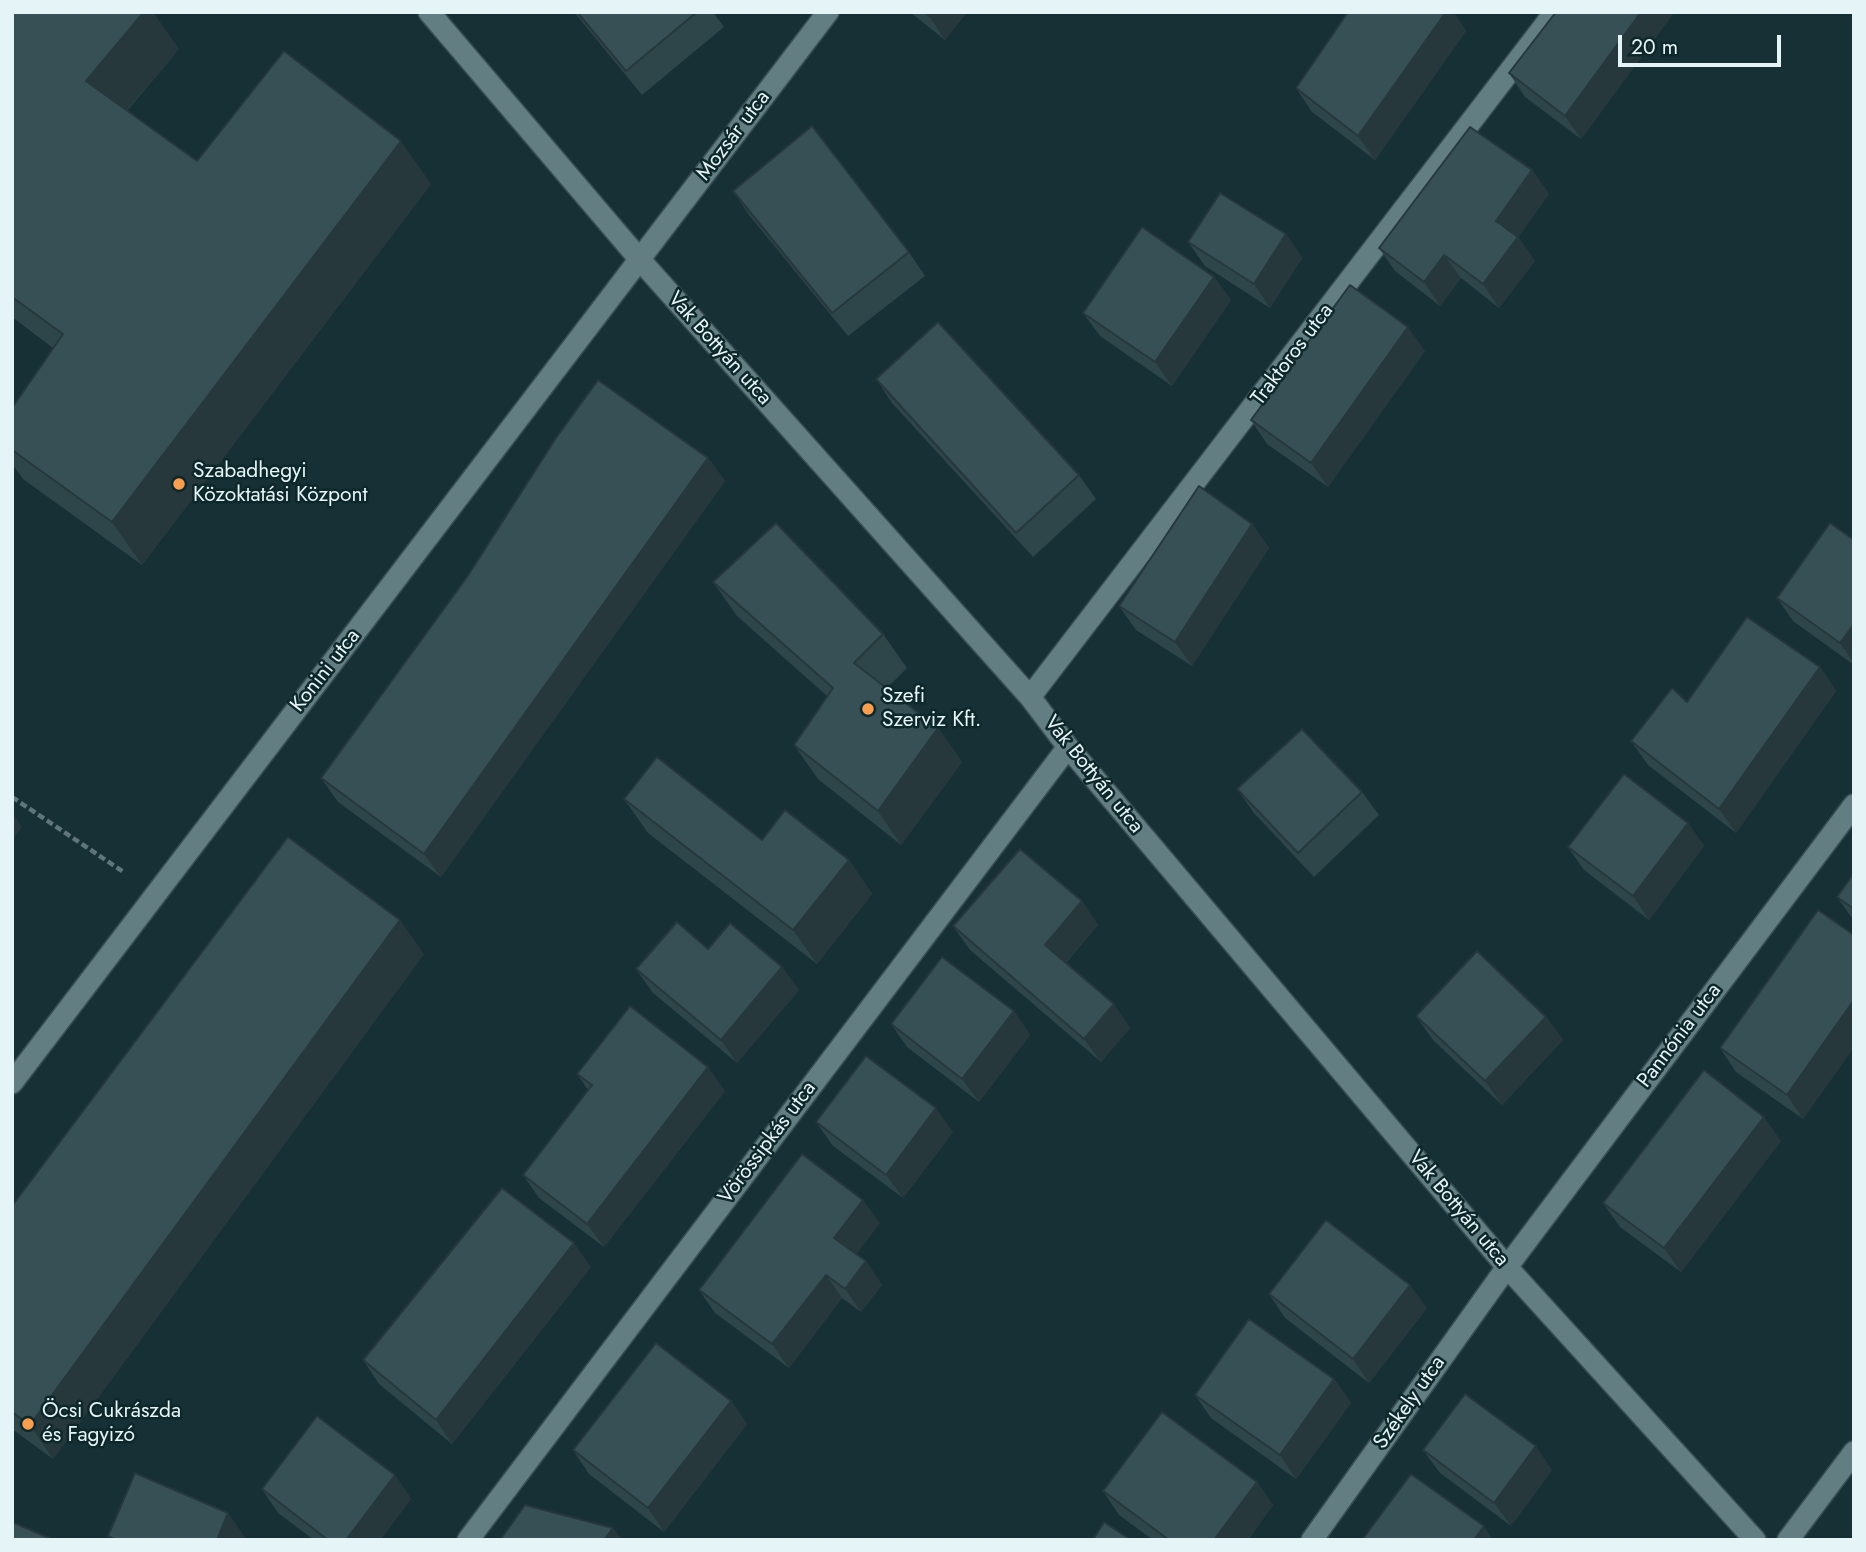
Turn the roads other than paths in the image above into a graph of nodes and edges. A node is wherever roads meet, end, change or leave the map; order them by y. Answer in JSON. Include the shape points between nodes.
{"nodes":[{"id":1,"x":429,"y":12,"type":"edge"},
{"id":2,"x":828,"y":12,"type":"edge"},
{"id":3,"x":1556,"y":12,"type":"edge"},
{"id":4,"x":641,"y":261,"type":"junction"},
{"id":5,"x":1030,"y":697,"type":"junction"},
{"id":6,"x":1068,"y":747,"type":"junction"},
{"id":7,"x":1854,"y":805,"type":"edge"},
{"id":8,"x":12,"y":1083,"type":"edge"},
{"id":9,"x":1507,"y":1267,"type":"junction"},
{"id":10,"x":1854,"y":1452,"type":"edge"},
{"id":11,"x":468,"y":1540,"type":"edge"},
{"id":12,"x":1312,"y":1540,"type":"edge"},
{"id":13,"x":1755,"y":1540,"type":"edge"},
{"id":14,"x":1788,"y":1540,"type":"edge"}],
"edges":[{"from":1,"to":4,"type":"street","name":"Vak Bottyán utca"},
{"from":2,"to":4,"type":"street","name":"Mozsár utca"},
{"from":3,"to":5,"type":"street","name":"Traktoros utca"},
{"from":4,"to":5,"type":"street","name":"Vak Bottyán utca"},
{"from":4,"to":8,"type":"street","name":"Konini utca"},
{"from":5,"to":6,"type":"street","name":"Vak Bottyán utca"},
{"from":6,"to":9,"type":"street","name":"Vak Bottyán utca"},
{"from":6,"to":11,"type":"street","name":"Vörössipkás utca"},
{"from":7,"to":9,"type":"street","name":"Pannónia utca"},
{"from":9,"to":12,"type":"street","name":"Székely utca"},
{"from":9,"to":13,"type":"street","name":"Vak Bottyán utca"},
{"from":10,"to":14,"type":"street"}]}
